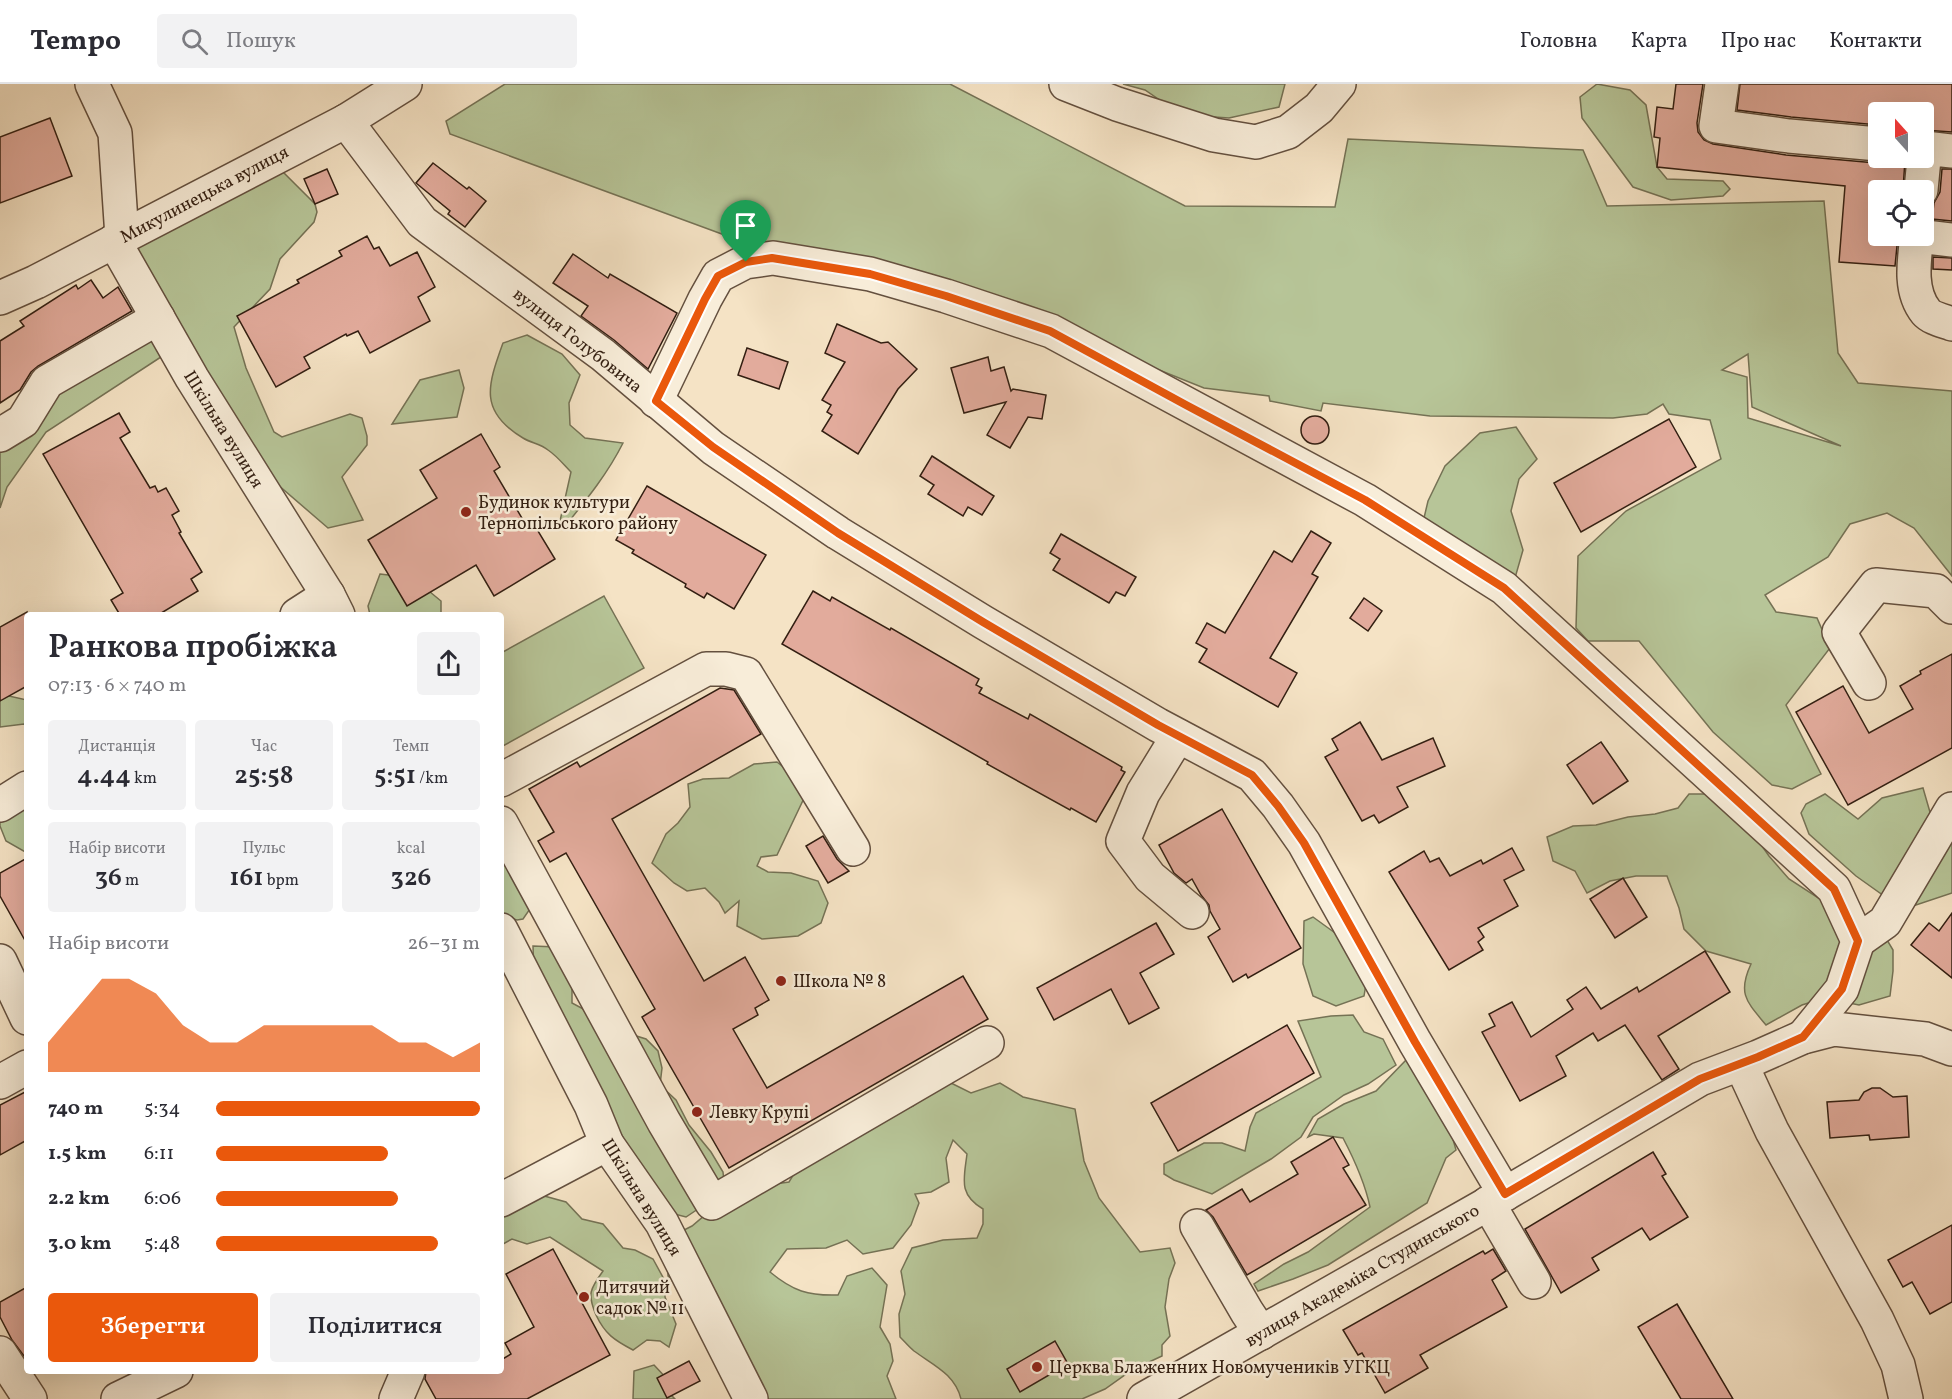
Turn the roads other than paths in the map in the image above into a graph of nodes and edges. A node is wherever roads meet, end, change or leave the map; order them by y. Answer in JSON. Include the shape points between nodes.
{"nodes":[{"id":1,"x":92,"y":84,"type":"edge"},
{"id":2,"x":1066,"y":84,"type":"edge"},
{"id":3,"x":1339,"y":84,"type":"edge"},
{"id":4,"x":1722,"y":84,"type":"edge"},
{"id":5,"x":390,"y":88,"type":"edge"},
{"id":6,"x":346,"y":121,"type":"junction"},
{"id":7,"x":1868,"y":143,"type":"edge"},
{"id":8,"x":1934,"y":238,"type":"edge"},
{"id":9,"x":118,"y":239,"type":"junction"},
{"id":10,"x":1952,"y":240,"type":"edge"},
{"id":11,"x":1916,"y":246,"type":"edge"},
{"id":12,"x":0,"y":298,"type":"edge"},
{"id":13,"x":158,"y":318,"type":"junction"},
{"id":14,"x":1952,"y":324,"type":"edge"},
{"id":15,"x":656,"y":401,"type":"junction"},
{"id":16,"x":0,"y":435,"type":"edge"},
{"id":17,"x":333,"y":605,"type":"edge"},
{"id":18,"x":1952,"y":607,"type":"edge"},
{"id":19,"x":308,"y":612,"type":"edge"},
{"id":20,"x":1869,"y":683,"type":"dead end"},
{"id":21,"x":1178,"y":736,"type":"junction"},
{"id":22,"x":504,"y":778,"type":"edge"},
{"id":23,"x":24,"y":790,"type":"edge"},
{"id":24,"x":0,"y":805,"type":"edge"},
{"id":25,"x":1952,"y":809,"type":"edge"},
{"id":26,"x":504,"y":829,"type":"edge"},
{"id":27,"x":853,"y":849,"type":"dead end"},
{"id":28,"x":1192,"y":912,"type":"dead end"},
{"id":29,"x":504,"y":936,"type":"edge"},
{"id":30,"x":1858,"y":941,"type":"junction"},
{"id":31,"x":0,"y":961,"type":"edge"},
{"id":32,"x":24,"y":1012,"type":"edge"},
{"id":33,"x":1803,"y":1037,"type":"junction"},
{"id":34,"x":987,"y":1043,"type":"dead end"},
{"id":35,"x":1952,"y":1049,"type":"edge"},
{"id":36,"x":1741,"y":1064,"type":"junction"},
{"id":37,"x":24,"y":1069,"type":"edge"},
{"id":38,"x":0,"y":1082,"type":"edge"},
{"id":39,"x":607,"y":1144,"type":"junction"},
{"id":40,"x":504,"y":1198,"type":"edge"},
{"id":41,"x":709,"y":1198,"type":"junction"},
{"id":42,"x":1497,"y":1199,"type":"junction"},
{"id":43,"x":662,"y":1222,"type":"junction"},
{"id":44,"x":1197,"y":1226,"type":"dead end"},
{"id":45,"x":1534,"y":1281,"type":"dead end"},
{"id":46,"x":1261,"y":1333,"type":"junction"},
{"id":47,"x":0,"y":1353,"type":"edge"},
{"id":48,"x":170,"y":1374,"type":"edge"},
{"id":49,"x":407,"y":1374,"type":"edge"},
{"id":50,"x":30,"y":1399,"type":"edge"},
{"id":51,"x":118,"y":1399,"type":"edge"},
{"id":52,"x":396,"y":1399,"type":"edge"},
{"id":53,"x":751,"y":1399,"type":"edge"},
{"id":54,"x":1144,"y":1399,"type":"edge"},
{"id":55,"x":1906,"y":1399,"type":"edge"}],
"edges":[{"from":1,"to":9,"type":"street","via":[[115,133]]},
{"from":2,"to":3,"type":"street","via":[[1214,135],[1256,142],[1288,132],[1319,108]]},
{"from":4,"to":7,"type":"street","via":[[1716,126]]},
{"from":5,"to":6,"type":"street","name":"Микулинецька вулиця"},
{"from":6,"to":9,"type":"street","name":"Микулинецька вулиця"},
{"from":6,"to":15,"type":"street","name":"вулиця Голубовича","via":[[422,222],[603,355]]},
{"from":8,"to":10,"type":"street"},
{"from":9,"to":12,"type":"street","name":"Микулинецька вулиця"},
{"from":9,"to":13,"type":"street","name":"Шкільна вулиця"},
{"from":11,"to":14,"type":"street","via":[[1916,292],[1927,314]]},
{"from":13,"to":16,"type":"street","via":[[48,382],[23,421]]},
{"from":13,"to":17,"type":"street","name":"Шкільна вулиця"},
{"from":15,"to":21,"type":"street","name":"вулиця Голубовича","via":[[713,447],[838,533]]},
{"from":15,"to":30,"type":"street","via":[[718,276],[746,262],[772,258],[870,274],[1050,331],[1365,500],[1504,588],[1834,889]]},
{"from":17,"to":19,"type":"street"},
{"from":18,"to":20,"type":"street","via":[[1936,591],[1876,585],[1839,632]]},
{"from":21,"to":28,"type":"street","via":[[1143,793],[1123,841],[1150,877]]},
{"from":21,"to":42,"type":"street","name":"вулиця Голубовича","via":[[1252,775],[1304,843]]},
{"from":22,"to":27,"type":"street","via":[[706,669],[726,669],[746,674]]},
{"from":23,"to":24,"type":"street"},
{"from":25,"to":30,"type":"street","via":[[1885,922]]},
{"from":26,"to":41,"type":"street"},
{"from":29,"to":39,"type":"street","name":"Шкільна вулиця"},
{"from":30,"to":33,"type":"street","name":"вулиця Академіка Студинського","via":[[1842,989]]},
{"from":31,"to":32,"type":"street"},
{"from":33,"to":35,"type":"street","name":"вулиця Академіка Студинського","via":[[1834,1029],[1925,1039]]},
{"from":33,"to":36,"type":"street","name":"вулиця Академіка Студинського"},
{"from":34,"to":41,"type":"street","via":[[712,1203]]},
{"from":36,"to":42,"type":"street","name":"вулиця Академіка Студинського","via":[[1700,1079]]},
{"from":36,"to":55,"type":"street","via":[[1772,1131],[1877,1320],[1898,1365]]},
{"from":37,"to":38,"type":"street"},
{"from":39,"to":40,"type":"street"},
{"from":39,"to":43,"type":"street","name":"Шкільна вулиця"},
{"from":41,"to":43,"type":"street"},
{"from":42,"to":45,"type":"street","name":"вулиця Голубовича"},
{"from":42,"to":46,"type":"street","name":"вулиця Академіка Студинського"},
{"from":43,"to":53,"type":"street","name":"Шкільна вулиця"},
{"from":44,"to":46,"type":"street"},
{"from":46,"to":54,"type":"street","name":"вулиця Академіка Студинського"},
{"from":47,"to":50,"type":"street"},
{"from":48,"to":51,"type":"street"},
{"from":49,"to":52,"type":"street"}]}
